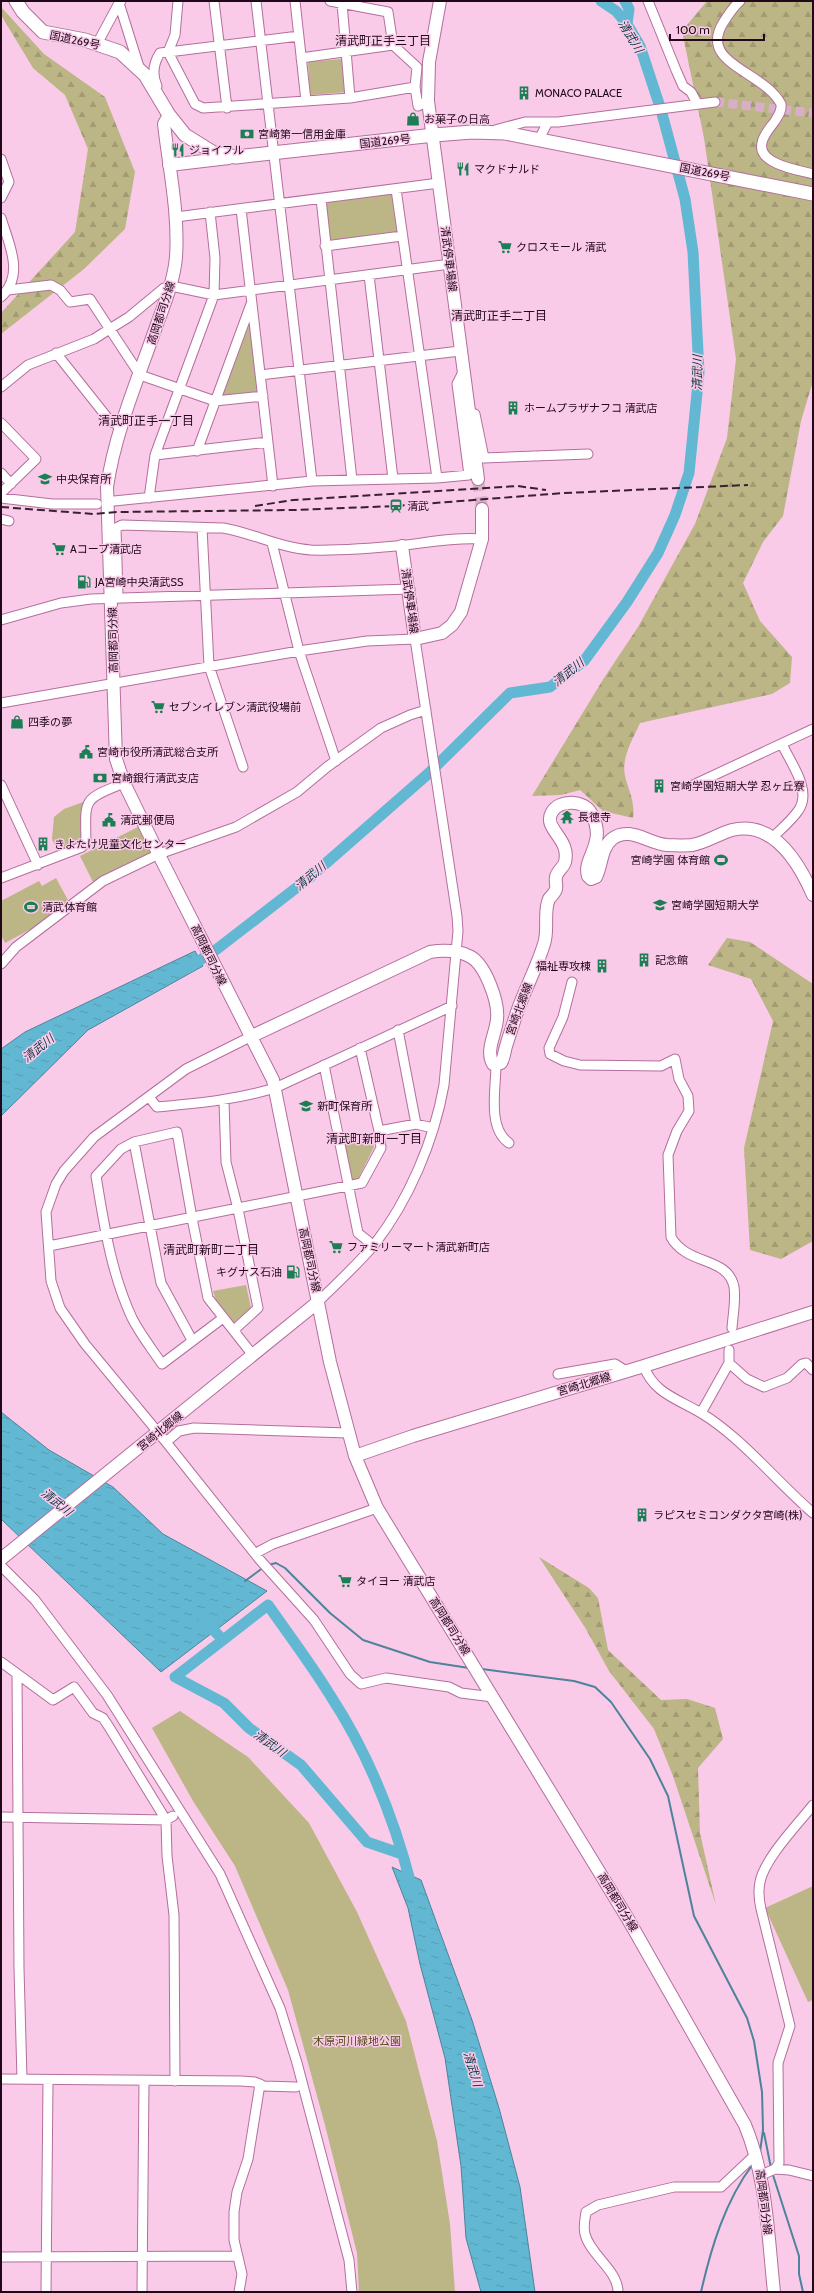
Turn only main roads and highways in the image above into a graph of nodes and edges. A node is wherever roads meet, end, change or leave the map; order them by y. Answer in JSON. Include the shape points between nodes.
{"nodes":[{"id":1,"x":16,"y":1,"type":"edge"},
{"id":2,"x":438,"y":6,"type":"edge"},
{"id":3,"x":169,"y":115,"type":"junction"},
{"id":4,"x":434,"y":135,"type":"junction"},
{"id":5,"x":236,"y":157,"type":"junction"},
{"id":6,"x":169,"y":165,"type":"junction"},
{"id":7,"x":813,"y":194,"type":"edge"},
{"id":8,"x":478,"y":479,"type":"tunnel mouth"},
{"id":9,"x":482,"y":509,"type":"tunnel mouth"},
{"id":10,"x":402,"y":546,"type":"road end"},
{"id":11,"x":813,"y":895,"type":"edge"},
{"id":12,"x":250,"y":1037,"type":"junction"},
{"id":13,"x":318,"y":1302,"type":"junction"},
{"id":14,"x":813,"y":1312,"type":"edge"},
{"id":15,"x":355,"y":1456,"type":"junction"},
{"id":16,"x":1,"y":1561,"type":"edge"},
{"id":17,"x":774,"y":2292,"type":"edge"}],
"edges":[{"from":1,"to":3,"type":"highway","name":"国道269号","via":[[43,32],[120,52],[140,70]]},
{"from":2,"to":4,"type":"main road","via":[[429,62],[428,101]]},
{"from":3,"to":5,"type":"highway","name":"国道269号","via":[[185,135],[214,152]]},
{"from":3,"to":6,"type":"main road","name":"高岡都司分線","via":[[164,124]]},
{"from":4,"to":5,"type":"highway","name":"国道269号"},
{"from":4,"to":7,"type":"highway","name":"国道269号","via":[[472,132],[539,138]]},
{"from":4,"to":8,"type":"main road","name":"清武停車場線"},
{"from":5,"to":6,"type":"main road"},
{"from":6,"to":12,"type":"main road","name":"高岡都司分線","via":[[176,217],[176,258],[170,286],[122,427],[107,486],[115,598],[113,683],[116,759],[124,783]]},
{"from":9,"to":10,"type":"main road","name":"清武停車場線","via":[[482,539],[461,612],[452,625],[442,633],[416,640]]},
{"from":11,"to":12,"type":"main road","name":"宮崎北郷線","via":[[789,852],[762,832],[748,829],[732,830],[692,845],[665,845],[631,833],[620,834],[611,839],[606,847],[600,870],[596,877],[591,879],[586,866],[594,852],[596,825],[590,811],[581,804],[571,802],[560,805],[552,812],[552,829],[563,840],[565,863],[556,877],[556,890],[549,900],[545,943],[501,1063],[496,1065],[490,1058],[498,1018],[493,992],[480,965],[471,956],[456,952],[430,952]]},
{"from":12,"to":13,"type":"main road","name":"高岡都司分線","via":[[275,1088]]},
{"from":13,"to":15,"type":"main road","name":"高岡都司分線"},
{"from":13,"to":16,"type":"main road","name":"宮崎北郷線","via":[[252,1354],[160,1436]]},
{"from":14,"to":15,"type":"main road","name":"宮崎北郷線"},
{"from":15,"to":17,"type":"main road","name":"高岡都司分線","via":[[378,1508],[672,1992],[736,2107],[762,2175]]}]}
